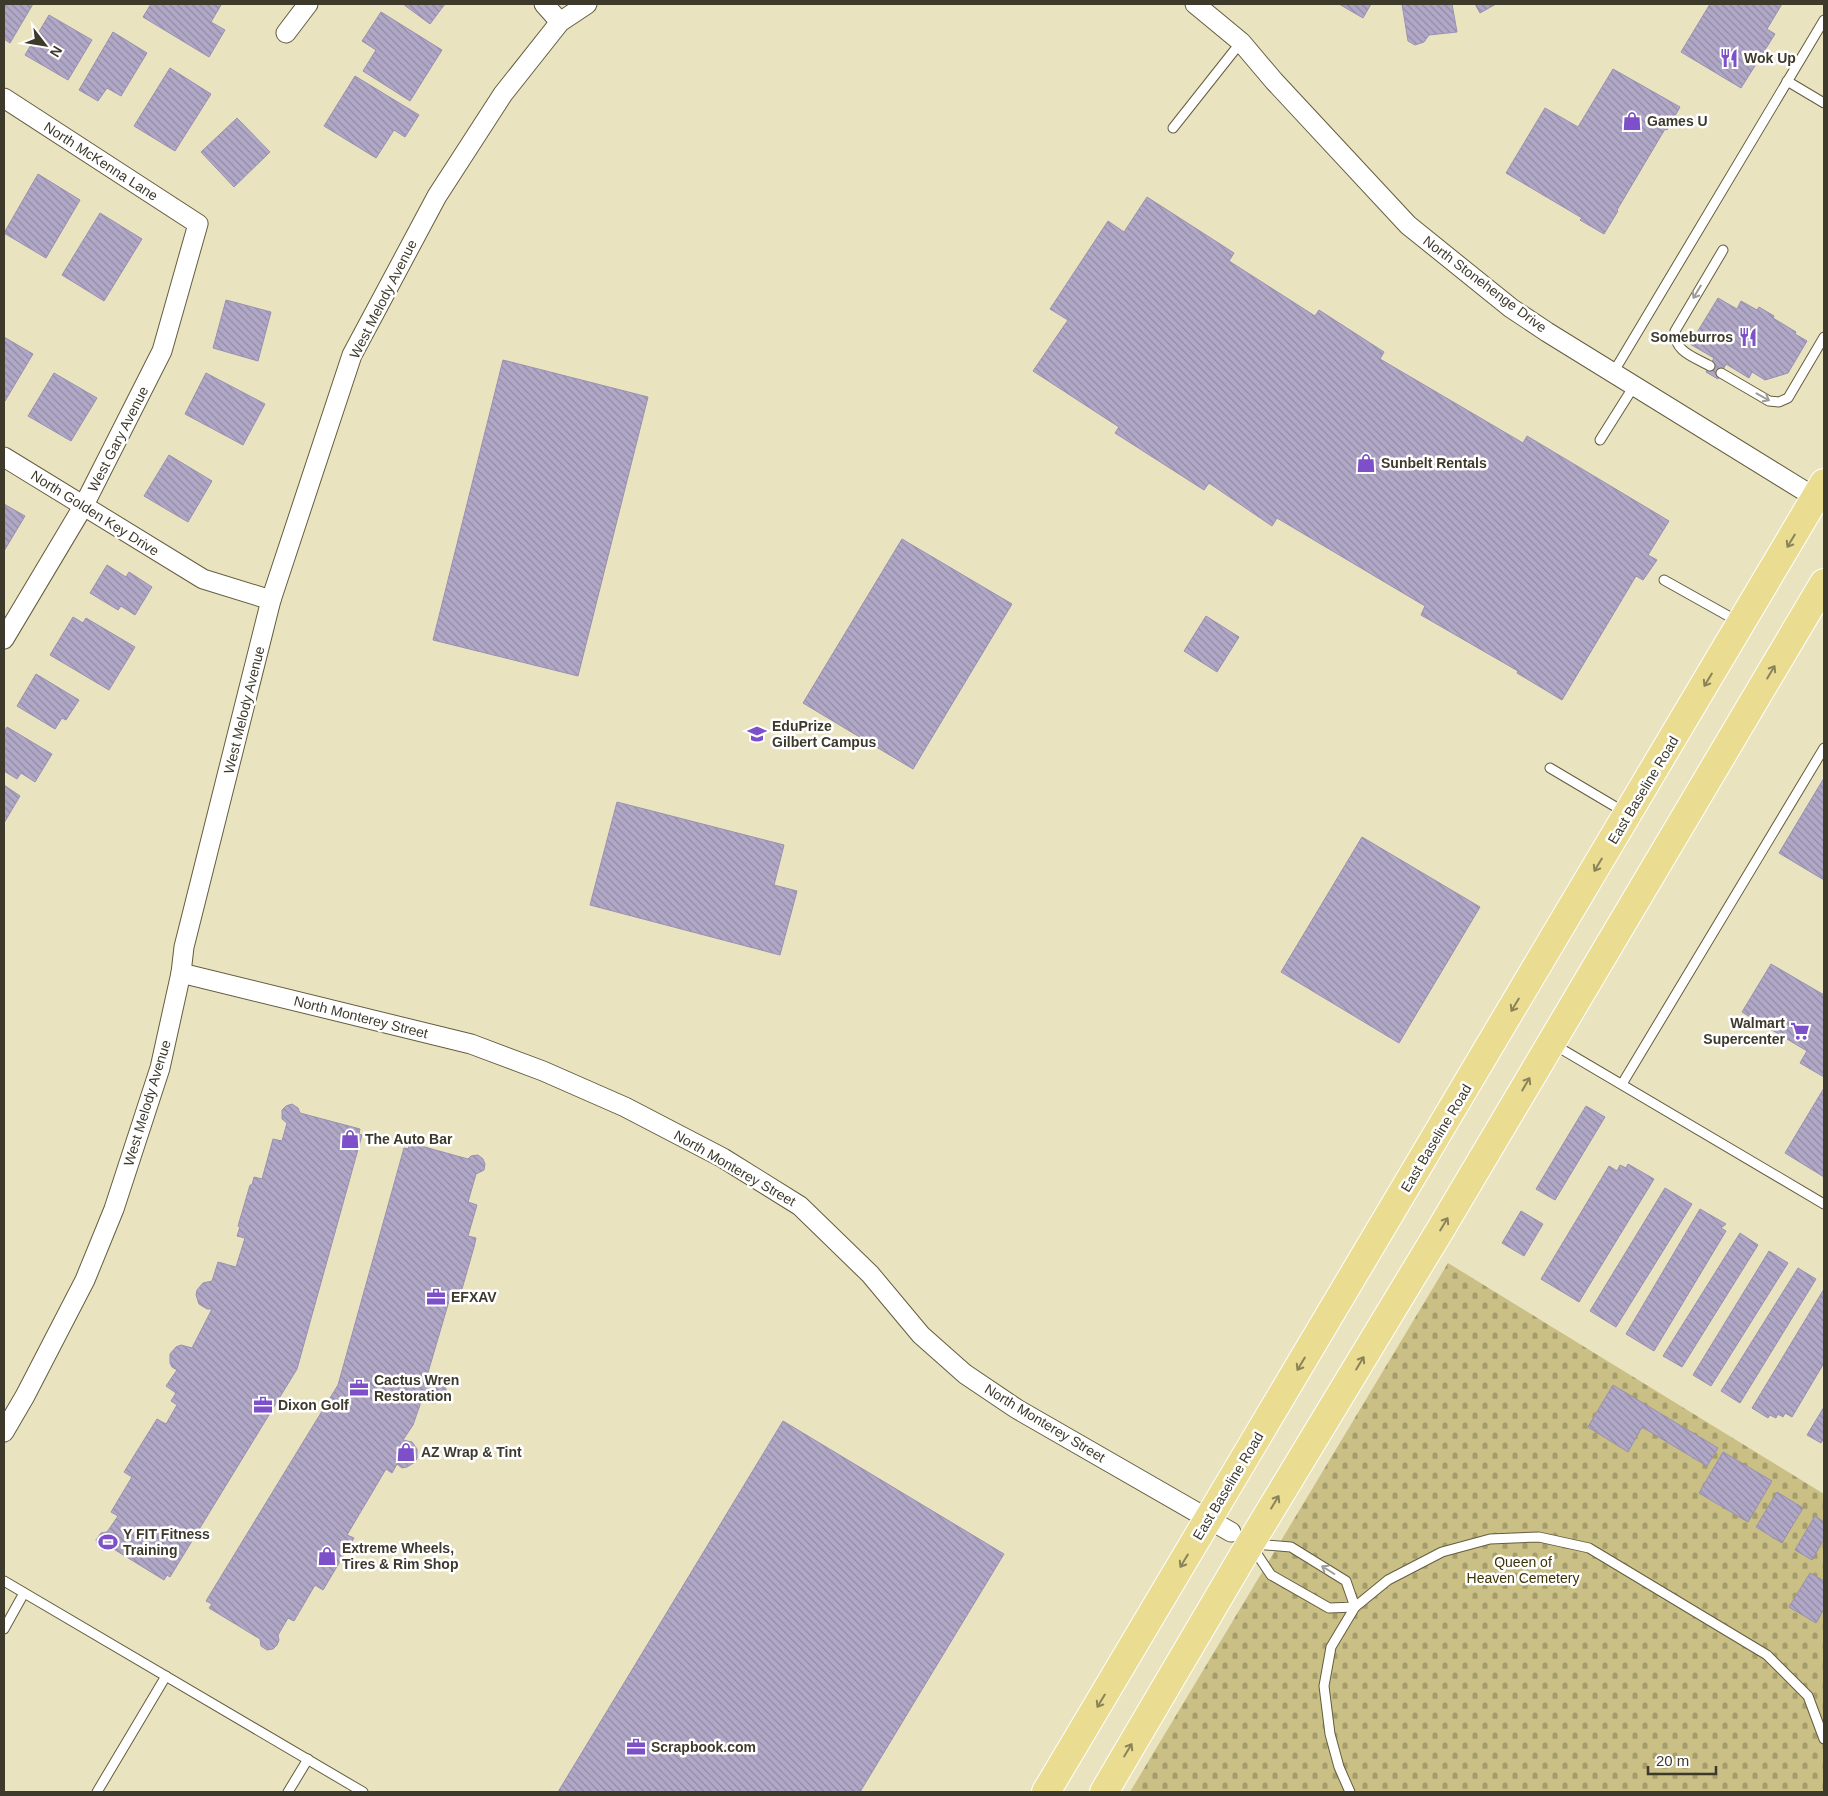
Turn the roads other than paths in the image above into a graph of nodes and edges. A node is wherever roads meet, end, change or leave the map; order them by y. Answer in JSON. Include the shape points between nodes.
{"nodes":[{"id":1,"x":308,"y":4,"type":"edge"},
{"id":2,"x":544,"y":4,"type":"edge"},
{"id":3,"x":587,"y":4,"type":"edge"},
{"id":4,"x":1195,"y":4,"type":"edge"},
{"id":5,"x":1824,"y":20,"type":"edge"},
{"id":6,"x":560,"y":22,"type":"junction"},
{"id":7,"x":286,"y":33,"type":"dead end"},
{"id":8,"x":1241,"y":42,"type":"junction"},
{"id":9,"x":1787,"y":81,"type":"junction"},
{"id":10,"x":4,"y":98,"type":"edge"},
{"id":11,"x":1824,"y":103,"type":"edge"},
{"id":12,"x":1173,"y":128,"type":"dead end"},
{"id":13,"x":198,"y":224,"type":"joint"},
{"id":14,"x":1723,"y":250,"type":"dead end"},
{"id":15,"x":1824,"y":337,"type":"edge"},
{"id":16,"x":1710,"y":366,"type":"dead end"},
{"id":17,"x":1613,"y":373,"type":"junction"},
{"id":18,"x":1721,"y":373,"type":"dead end"},
{"id":19,"x":1634,"y":386,"type":"junction"},
{"id":20,"x":1600,"y":440,"type":"dead end"},
{"id":21,"x":4,"y":457,"type":"edge"},
{"id":22,"x":1821,"y":495,"type":"edge"},
{"id":23,"x":84,"y":505,"type":"junction"},
{"id":24,"x":1664,"y":580,"type":"dead end"},
{"id":25,"x":1824,"y":583,"type":"edge"},
{"id":26,"x":271,"y":600,"type":"junction"},
{"id":27,"x":1741,"y":624,"type":"junction"},
{"id":28,"x":4,"y":639,"type":"edge"},
{"id":29,"x":1824,"y":748,"type":"edge"},
{"id":30,"x":1550,"y":768,"type":"dead end"},
{"id":31,"x":1628,"y":815,"type":"junction"},
{"id":32,"x":181,"y":973,"type":"junction"},
{"id":33,"x":1551,"y":1042,"type":"junction"},
{"id":34,"x":1622,"y":1084,"type":"junction"},
{"id":35,"x":1824,"y":1204,"type":"edge"},
{"id":36,"x":4,"y":1432,"type":"edge"},
{"id":37,"x":1234,"y":1534,"type":"junction"},
{"id":38,"x":4,"y":1581,"type":"edge"},
{"id":39,"x":24,"y":1594,"type":"junction"},
{"id":40,"x":1355,"y":1607,"type":"junction"},
{"id":41,"x":4,"y":1629,"type":"edge"},
{"id":42,"x":166,"y":1676,"type":"junction"},
{"id":43,"x":1824,"y":1739,"type":"edge"},
{"id":44,"x":308,"y":1759,"type":"junction"},
{"id":45,"x":98,"y":1792,"type":"edge"},
{"id":46,"x":288,"y":1792,"type":"edge"},
{"id":47,"x":363,"y":1792,"type":"edge"},
{"id":48,"x":1046,"y":1792,"type":"edge"},
{"id":49,"x":1104,"y":1792,"type":"edge"},
{"id":50,"x":1350,"y":1792,"type":"edge"}],
"edges":[{"from":1,"to":7,"type":"street"},
{"from":2,"to":6,"type":"street"},
{"from":3,"to":6,"type":"street"},
{"from":4,"to":8,"type":"street","name":"North Stonehenge Drive"},
{"from":5,"to":9,"type":"lane"},
{"from":6,"to":26,"type":"street","name":"West Melody Avenue","via":[[503,94],[437,196],[352,354]]},
{"from":8,"to":12,"type":"lane"},
{"from":8,"to":17,"type":"street","name":"North Stonehenge Drive","via":[[1408,225],[1511,308]]},
{"from":9,"to":11,"type":"lane"},
{"from":9,"to":17,"type":"lane"},
{"from":10,"to":13,"type":"street","name":"North McKenna Lane"},
{"from":13,"to":23,"type":"street","name":"West Gary Avenue","via":[[162,351]]},
{"from":14,"to":16,"type":"lane","one_way":true,"via":[[1675,331],[1681,350]]},
{"from":18,"to":15,"type":"lane","one_way":true,"via":[[1769,401],[1779,402],[1788,398]]},
{"from":17,"to":19,"type":"street","name":"North Stonehenge Drive"},
{"from":19,"to":20,"type":"lane"},
{"from":19,"to":22,"type":"street","name":"North Stonehenge Drive"},
{"from":21,"to":23,"type":"street","name":"North Golden Key Drive"},
{"from":22,"to":27,"type":"main road","name":"East Baseline Road","one_way":true},
{"from":23,"to":26,"type":"street","name":"North Golden Key Drive","via":[[203,579]]},
{"from":23,"to":28,"type":"street","name":"West Gary Avenue"},
{"from":24,"to":27,"type":"lane"},
{"from":33,"to":25,"type":"main road","name":"East Baseline Road","one_way":true},
{"from":26,"to":32,"type":"street","name":"West Melody Avenue","via":[[184,947]]},
{"from":27,"to":31,"type":"main road","name":"East Baseline Road","one_way":true},
{"from":29,"to":34,"type":"lane"},
{"from":30,"to":31,"type":"lane"},
{"from":31,"to":37,"type":"main road","name":"East Baseline Road","one_way":true},
{"from":32,"to":36,"type":"street","name":"West Melody Avenue","via":[[160,1068],[114,1209],[85,1280]]},
{"from":32,"to":37,"type":"street","name":"North Monterey Street","via":[[471,1044],[625,1107],[723,1158],[800,1206],[870,1274],[921,1335],[965,1374],[1017,1409]]},
{"from":33,"to":34,"type":"lane"},
{"from":37,"to":33,"type":"main road","name":"East Baseline Road","one_way":true,"via":[[1442,1227]]},
{"from":34,"to":35,"type":"lane"},
{"from":37,"to":40,"type":"lane","via":[[1271,1575],[1329,1608]]},
{"from":40,"to":37,"type":"lane","one_way":true,"via":[[1346,1581],[1291,1547]]},
{"from":37,"to":48,"type":"main road","name":"East Baseline Road","one_way":true},
{"from":49,"to":37,"type":"main road","name":"East Baseline Road","one_way":true},
{"from":38,"to":39,"type":"lane"},
{"from":39,"to":41,"type":"lane"},
{"from":39,"to":42,"type":"lane"},
{"from":40,"to":43,"type":"lane","via":[[1388,1580],[1442,1552],[1490,1539],[1539,1537],[1589,1548],[1767,1655],[1808,1696]]},
{"from":40,"to":50,"type":"lane","via":[[1332,1647],[1324,1686],[1330,1734]]},
{"from":42,"to":44,"type":"lane"},
{"from":42,"to":45,"type":"lane"},
{"from":44,"to":46,"type":"lane"},
{"from":44,"to":47,"type":"lane"}]}
